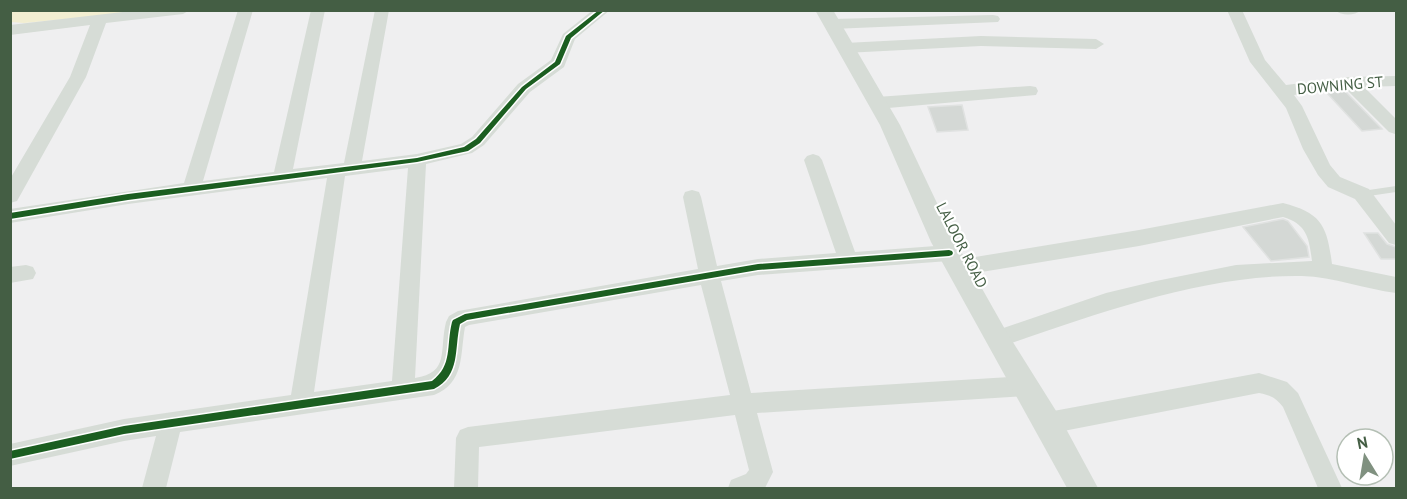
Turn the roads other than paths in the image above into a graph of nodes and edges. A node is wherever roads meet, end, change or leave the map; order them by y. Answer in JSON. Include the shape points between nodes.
{"nodes":[{"id":1,"x":183,"y":10,"type":"edge"},
{"id":2,"x":246,"y":10,"type":"edge"},
{"id":3,"x":318,"y":10,"type":"edge"},
{"id":4,"x":382,"y":10,"type":"edge"},
{"id":5,"x":603,"y":10,"type":"edge"},
{"id":6,"x":1342,"y":10,"type":"edge"},
{"id":7,"x":1354,"y":10,"type":"edge"},
{"id":8,"x":1232,"y":11,"type":"edge"},
{"id":9,"x":828,"y":17,"type":"edge"},
{"id":10,"x":100,"y":20,"type":"junction"},
{"id":11,"x":993,"y":20,"type":"dead end"},
{"id":12,"x":15,"y":29,"type":"edge"},
{"id":13,"x":10,"y":43,"type":"edge"},
{"id":14,"x":1096,"y":44,"type":"dead end"},
{"id":15,"x":845,"y":48,"type":"junction"},
{"id":16,"x":1396,"y":81,"type":"edge"},
{"id":17,"x":1349,"y":82,"type":"junction"},
{"id":18,"x":1030,"y":91,"type":"dead end"},
{"id":19,"x":1284,"y":91,"type":"junction"},
{"id":20,"x":877,"y":102,"type":"junction"},
{"id":21,"x":1395,"y":128,"type":"dead end"},
{"id":22,"x":417,"y":160,"type":"junction"},
{"id":23,"x":813,"y":160,"type":"dead end"},
{"id":24,"x":345,"y":168,"type":"junction"},
{"id":25,"x":282,"y":177,"type":"junction"},
{"id":26,"x":190,"y":189,"type":"junction"},
{"id":27,"x":1396,"y":189,"type":"edge"},
{"id":28,"x":1362,"y":194,"type":"junction"},
{"id":29,"x":10,"y":196,"type":"edge"},
{"id":30,"x":692,"y":197,"type":"dead end"},
{"id":31,"x":10,"y":216,"type":"edge"},
{"id":32,"x":1396,"y":238,"type":"edge"},
{"id":33,"x":848,"y":260,"type":"junction"},
{"id":34,"x":953,"y":260,"type":"junction"},
{"id":35,"x":1323,"y":270,"type":"junction"},
{"id":36,"x":709,"y":275,"type":"junction"},
{"id":37,"x":1396,"y":285,"type":"edge"},
{"id":38,"x":997,"y":339,"type":"junction"},
{"id":39,"x":1025,"y":386,"type":"junction"},
{"id":40,"x":403,"y":390,"type":"junction"},
{"id":41,"x":742,"y":404,"type":"junction"},
{"id":42,"x":301,"y":405,"type":"junction"},
{"id":43,"x":171,"y":423,"type":"junction"},
{"id":44,"x":1048,"y":423,"type":"junction"},
{"id":45,"x":10,"y":455,"type":"edge"},
{"id":46,"x":154,"y":489,"type":"edge"},
{"id":47,"x":466,"y":489,"type":"edge"},
{"id":48,"x":740,"y":489,"type":"edge"},
{"id":49,"x":1083,"y":489,"type":"edge"},
{"id":50,"x":1330,"y":489,"type":"edge"}],
"edges":[{"from":1,"to":10,"type":"street"},
{"from":2,"to":26,"type":"street"},
{"from":3,"to":25,"type":"street"},
{"from":4,"to":24,"type":"street"},
{"from":5,"to":22,"type":"street","via":[[568,37],[558,63],[524,88],[478,141],[466,149]]},
{"from":6,"to":7,"type":"street"},
{"from":8,"to":19,"type":"street","via":[[1258,62]]},
{"from":9,"to":11,"type":"street"},
{"from":9,"to":15,"type":"street","name":"LALOOR ROAD"},
{"from":10,"to":12,"type":"street"},
{"from":10,"to":29,"type":"street","via":[[78,77]]},
{"from":12,"to":13,"type":"street"},
{"from":14,"to":15,"type":"street","via":[[981,41]]},
{"from":15,"to":20,"type":"street","name":"LALOOR ROAD"},
{"from":16,"to":17,"type":"street","name":"DOWNING ST"},
{"from":17,"to":19,"type":"street","name":"DOWNING ST"},
{"from":17,"to":21,"type":"street"},
{"from":18,"to":20,"type":"street"},
{"from":19,"to":28,"type":"street","via":[[1324,170],[1334,182]]},
{"from":20,"to":34,"type":"street","name":"LALOOR ROAD"},
{"from":22,"to":24,"type":"street"},
{"from":22,"to":40,"type":"street"},
{"from":23,"to":33,"type":"street"},
{"from":24,"to":25,"type":"street"},
{"from":24,"to":42,"type":"street"},
{"from":25,"to":26,"type":"street"},
{"from":26,"to":31,"type":"street"},
{"from":27,"to":28,"type":"lane"},
{"from":28,"to":32,"type":"street"},
{"from":30,"to":36,"type":"street"},
{"from":33,"to":34,"type":"street"},
{"from":33,"to":36,"type":"street"},
{"from":34,"to":35,"type":"street","via":[[1139,238],[1283,210],[1303,215],[1315,226]]},
{"from":34,"to":38,"type":"street","name":"LALOOR ROAD"},
{"from":35,"to":37,"type":"street"},
{"from":35,"to":38,"type":"street","via":[[1236,273],[1156,289]]},
{"from":36,"to":40,"type":"street","via":[[465,317],[456,322],[446,378],[434,385]]},
{"from":36,"to":41,"type":"street"},
{"from":38,"to":39,"type":"street","name":"LALOOR ROAD"},
{"from":39,"to":41,"type":"street"},
{"from":39,"to":44,"type":"street","name":"LALOOR ROAD"},
{"from":40,"to":42,"type":"street"},
{"from":41,"to":47,"type":"street","via":[[468,438]]},
{"from":41,"to":48,"type":"street","via":[[762,472],[754,484]]},
{"from":42,"to":43,"type":"street"},
{"from":43,"to":45,"type":"street"},
{"from":43,"to":46,"type":"street"},
{"from":44,"to":49,"type":"street","name":"LALOOR ROAD"},
{"from":44,"to":50,"type":"street","via":[[1259,383],[1275,386],[1285,393],[1293,407]]}]}
